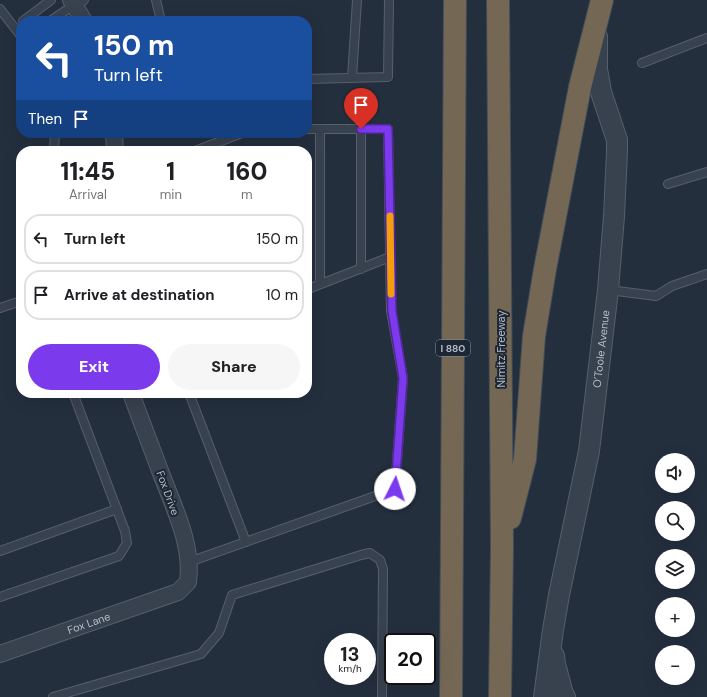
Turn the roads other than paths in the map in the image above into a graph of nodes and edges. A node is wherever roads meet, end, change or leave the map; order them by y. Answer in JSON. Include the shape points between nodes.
{"nodes":[{"id":1,"x":51,"y":0,"type":"edge"},
{"id":2,"x":156,"y":0,"type":"edge"},
{"id":3,"x":357,"y":0,"type":"edge"},
{"id":4,"x":389,"y":0,"type":"edge"},
{"id":5,"x":455,"y":0,"type":"edge"},
{"id":6,"x":498,"y":0,"type":"edge"},
{"id":7,"x":603,"y":0,"type":"edge"},
{"id":8,"x":76,"y":3,"type":"edge"},
{"id":9,"x":0,"y":9,"type":"edge"},
{"id":10,"x":30,"y":16,"type":"edge"},
{"id":11,"x":57,"y":16,"type":"edge"},
{"id":12,"x":82,"y":16,"type":"edge"},
{"id":13,"x":160,"y":16,"type":"edge"},
{"id":14,"x":16,"y":22,"type":"edge"},
{"id":15,"x":707,"y":38,"type":"edge"},
{"id":16,"x":642,"y":63,"type":"dead end"},
{"id":17,"x":352,"y":78,"type":"junction"},
{"id":18,"x":312,"y":79,"type":"edge"},
{"id":19,"x":312,"y":129,"type":"edge"},
{"id":20,"x":320,"y":129,"type":"junction"},
{"id":21,"x":361,"y":129,"type":"junction"},
{"id":22,"x":229,"y":138,"type":"edge"},
{"id":23,"x":208,"y":146,"type":"edge"},
{"id":24,"x":707,"y":172,"type":"edge"},
{"id":25,"x":668,"y":184,"type":"dead end"},
{"id":26,"x":390,"y":257,"type":"junction"},
{"id":27,"x":361,"y":269,"type":"junction"},
{"id":28,"x":707,"y":274,"type":"edge"},
{"id":29,"x":320,"y":284,"type":"junction"},
{"id":30,"x":312,"y":287,"type":"edge"},
{"id":31,"x":608,"y":290,"type":"junction"},
{"id":32,"x":16,"y":303,"type":"edge"},
{"id":33,"x":0,"y":308,"type":"edge"},
{"id":34,"x":75,"y":398,"type":"edge"},
{"id":35,"x":133,"y":398,"type":"edge"},
{"id":36,"x":191,"y":398,"type":"edge"},
{"id":37,"x":117,"y":509,"type":"junction"},
{"id":38,"x":246,"y":542,"type":"junction"},
{"id":39,"x":502,"y":547,"type":"junction"},
{"id":40,"x":0,"y":551,"type":"edge"},
{"id":41,"x":189,"y":562,"type":"junction"},
{"id":42,"x":178,"y":592,"type":"joint"},
{"id":43,"x":0,"y":597,"type":"edge"},
{"id":44,"x":552,"y":630,"type":"junction"},
{"id":45,"x":0,"y":654,"type":"edge"},
{"id":46,"x":53,"y":697,"type":"edge"},
{"id":47,"x":382,"y":697,"type":"edge"},
{"id":48,"x":451,"y":697,"type":"edge"},
{"id":49,"x":500,"y":697,"type":"edge"},
{"id":50,"x":544,"y":697,"type":"edge"},
{"id":51,"x":566,"y":697,"type":"edge"}],
"edges":[{"from":1,"to":10,"type":"lane"},
{"from":2,"to":13,"type":"lane"},
{"from":3,"to":17,"type":"lane"},
{"from":4,"to":17,"type":"lane","via":[[388,77]]},
{"from":5,"to":48,"type":"highway","number":"I 880"},
{"from":6,"to":39,"type":"highway","name":"Nimitz Freeway"},
{"from":7,"to":31,"type":"street","name":"O’Toole Avenue","via":[[597,42],[597,69],[618,152]]},
{"from":7,"to":39,"type":"highway","via":[[580,87],[545,270],[534,336],[525,459]]},
{"from":8,"to":11,"type":"lane"},
{"from":8,"to":12,"type":"street"},
{"from":9,"to":14,"type":"lane"},
{"from":15,"to":16,"type":"lane"},
{"from":17,"to":18,"type":"lane"},
{"from":19,"to":20,"type":"lane"},
{"from":20,"to":21,"type":"lane"},
{"from":20,"to":29,"type":"lane"},
{"from":21,"to":26,"type":"lane","via":[[388,129]]},
{"from":21,"to":27,"type":"lane"},
{"from":22,"to":23,"type":"lane"},
{"from":24,"to":25,"type":"lane"},
{"from":26,"to":27,"type":"lane"},
{"from":26,"to":38,"type":"lane","via":[[392,311],[403,378],[395,489]]},
{"from":27,"to":29,"type":"lane"},
{"from":28,"to":31,"type":"lane","via":[[672,286],[656,296]]},
{"from":29,"to":30,"type":"lane"},
{"from":31,"to":44,"type":"street","name":"O’Toole Avenue","via":[[589,451]]},
{"from":32,"to":33,"type":"lane"},
{"from":34,"to":37,"type":"lane"},
{"from":35,"to":41,"type":"street","name":"Fox Drive","via":[[175,511]]},
{"from":36,"to":38,"type":"lane"},
{"from":37,"to":40,"type":"lane"},
{"from":37,"to":43,"type":"lane","via":[[127,543],[119,556]]},
{"from":38,"to":41,"type":"lane"},
{"from":39,"to":49,"type":"highway","name":"Nimitz Freeway"},
{"from":41,"to":42,"type":"street","name":"Fox Drive","via":[[188,582]]},
{"from":42,"to":45,"type":"street","name":"Fox Lane"},
{"from":44,"to":50,"type":"street","name":"O’Toole Avenue"},
{"from":44,"to":51,"type":"street","via":[[555,664]]},
{"from":46,"to":47,"type":"lane","via":[[201,654],[219,633],[232,595],[370,553],[380,560],[383,569]]}]}
